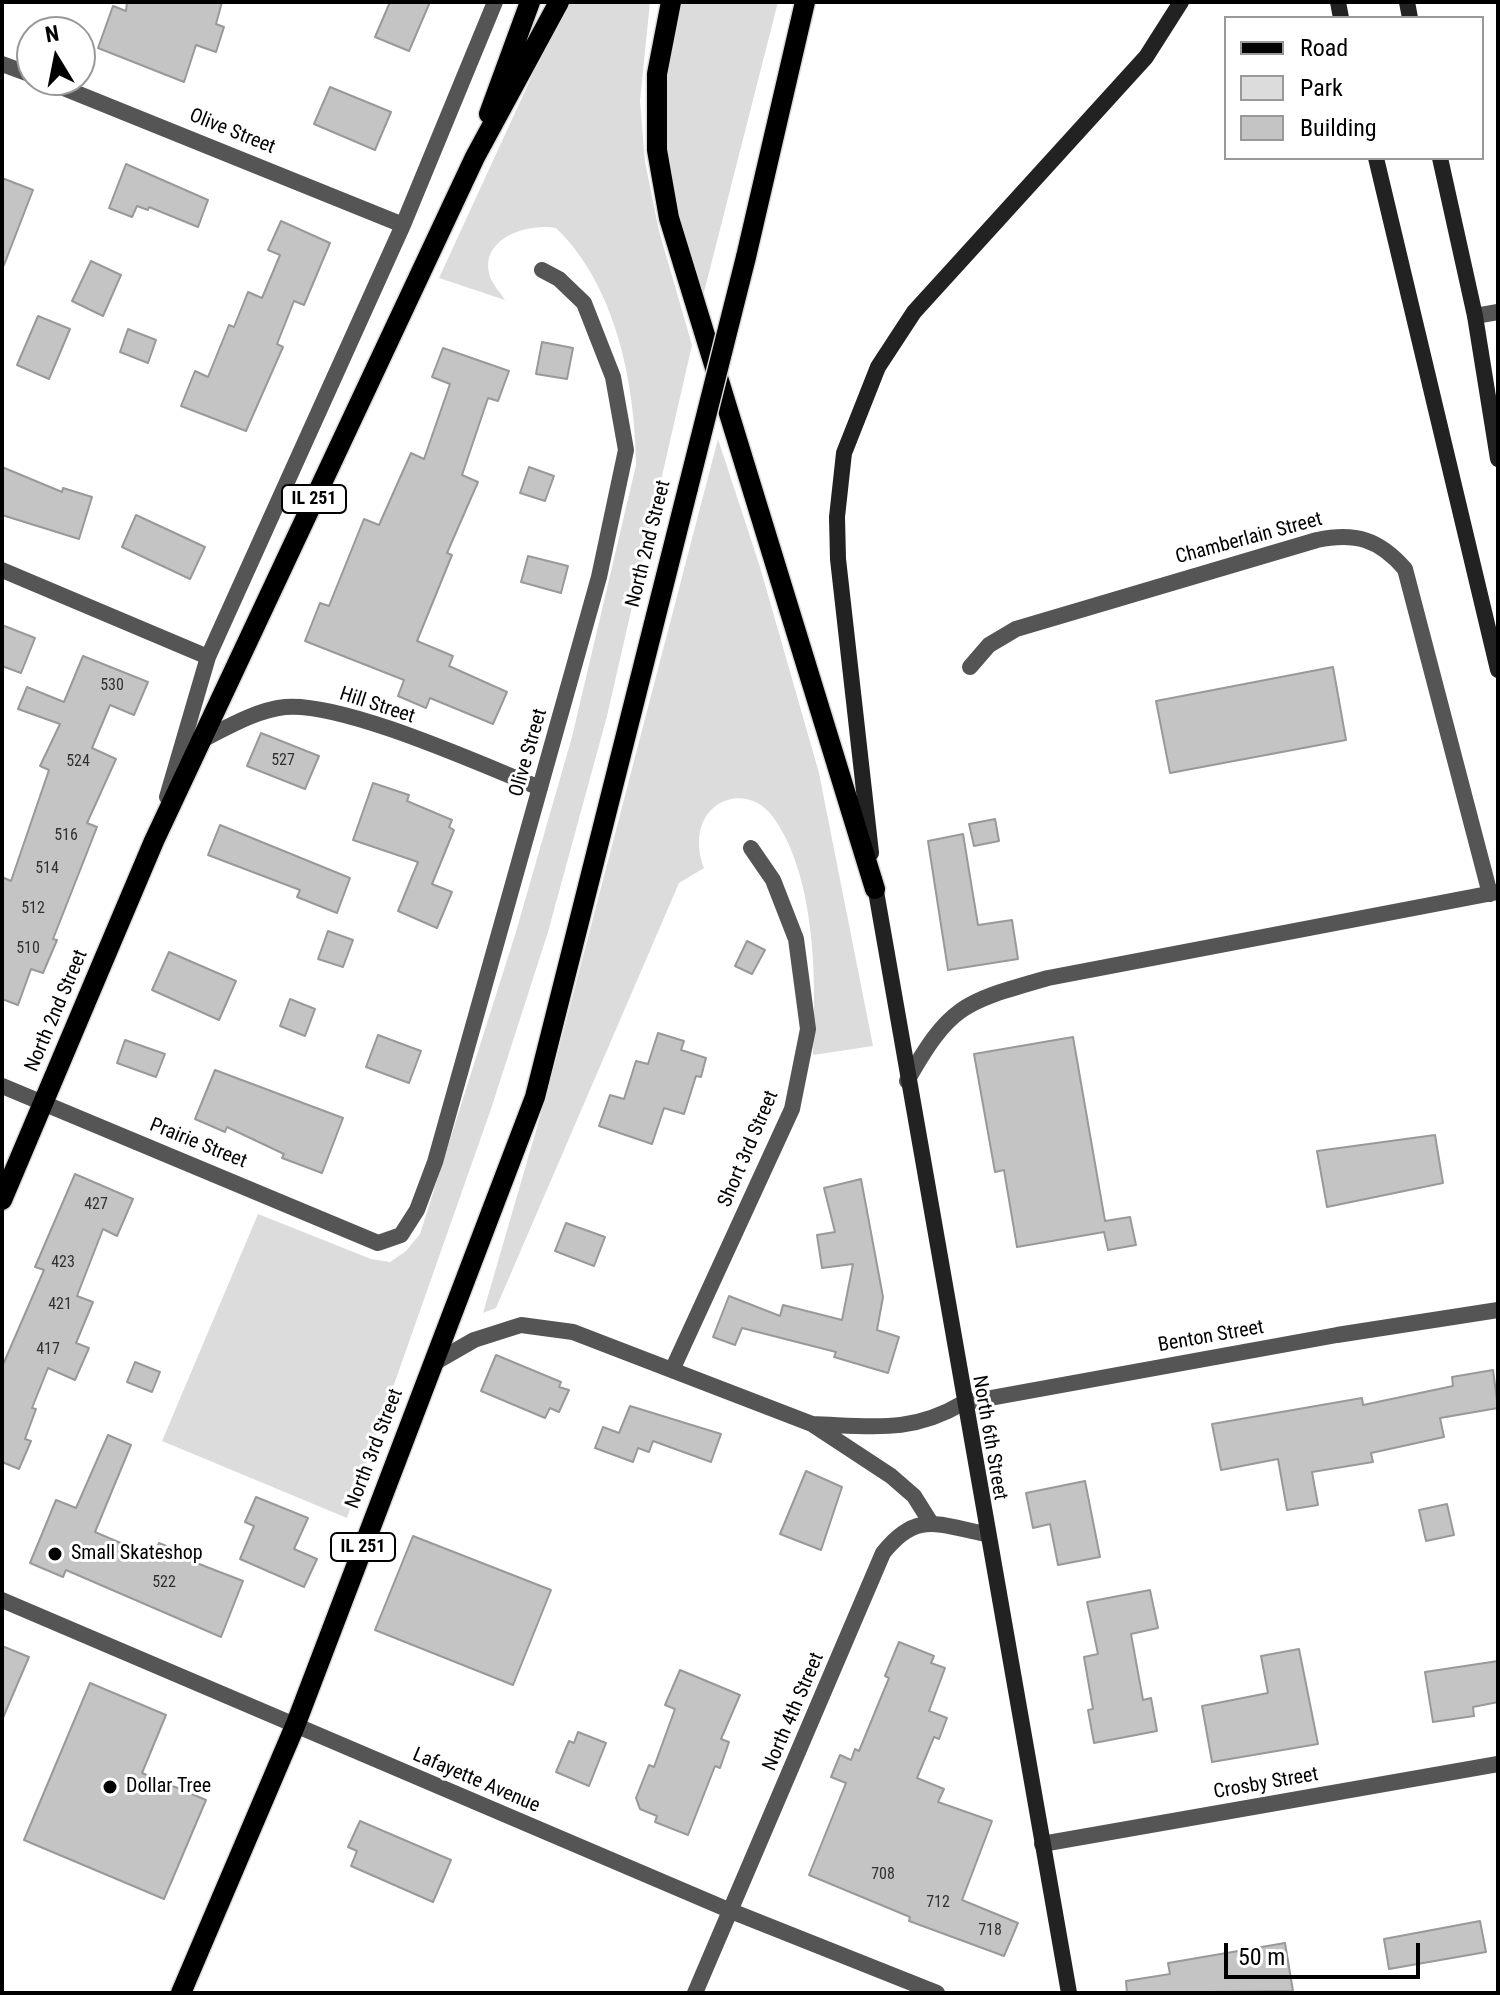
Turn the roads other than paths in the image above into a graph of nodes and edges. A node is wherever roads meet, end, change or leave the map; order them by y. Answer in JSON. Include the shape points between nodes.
{"nodes":[{"id":1,"x":495,"y":2,"type":"edge"},
{"id":2,"x":530,"y":2,"type":"edge"},
{"id":3,"x":559,"y":2,"type":"edge"},
{"id":4,"x":671,"y":2,"type":"edge"},
{"id":5,"x":805,"y":2,"type":"edge"},
{"id":6,"x":1181,"y":2,"type":"edge"},
{"id":7,"x":84,"y":96,"type":"edge"},
{"id":8,"x":475,"y":157,"type":"junction"},
{"id":9,"x":1376,"y":160,"type":"edge"},
{"id":10,"x":1440,"y":160,"type":"edge"},
{"id":11,"x":403,"y":225,"type":"junction"},
{"id":12,"x":542,"y":270,"type":"dead end"},
{"id":13,"x":1498,"y":312,"type":"edge"},
{"id":14,"x":1475,"y":316,"type":"junction"},
{"id":15,"x":1498,"y":459,"type":"edge"},
{"id":16,"x":2,"y":570,"type":"edge"},
{"id":17,"x":208,"y":657,"type":"junction"},
{"id":18,"x":970,"y":667,"type":"dead end"},
{"id":19,"x":1498,"y":670,"type":"edge"},
{"id":20,"x":200,"y":741,"type":"junction"},
{"id":21,"x":540,"y":788,"type":"junction"},
{"id":22,"x":154,"y":841,"type":"junction"},
{"id":23,"x":751,"y":848,"type":"dead end"},
{"id":24,"x":875,"y":889,"type":"junction"},
{"id":25,"x":1494,"y":893,"type":"edge"},
{"id":26,"x":907,"y":1081,"type":"junction"},
{"id":27,"x":2,"y":1086,"type":"edge"},
{"id":28,"x":535,"y":1097,"type":"joint"},
{"id":29,"x":45,"y":1102,"type":"junction"},
{"id":30,"x":2,"y":1200,"type":"edge"},
{"id":31,"x":378,"y":1243,"type":"joint"},
{"id":32,"x":1498,"y":1303,"type":"edge"},
{"id":33,"x":1498,"y":1310,"type":"edge"},
{"id":34,"x":1465,"y":1313,"type":"junction"},
{"id":35,"x":434,"y":1363,"type":"junction"},
{"id":36,"x":673,"y":1368,"type":"junction"},
{"id":37,"x":963,"y":1403,"type":"junction"},
{"id":38,"x":812,"y":1424,"type":"junction"},
{"id":39,"x":931,"y":1523,"type":"junction"},
{"id":40,"x":986,"y":1534,"type":"junction"},
{"id":41,"x":2,"y":1600,"type":"edge"},
{"id":42,"x":295,"y":1726,"type":"junction"},
{"id":43,"x":1498,"y":1764,"type":"edge"},
{"id":44,"x":1042,"y":1844,"type":"junction"},
{"id":45,"x":731,"y":1911,"type":"junction"},
{"id":46,"x":181,"y":1993,"type":"edge"},
{"id":47,"x":695,"y":1993,"type":"edge"},
{"id":48,"x":937,"y":1993,"type":"edge"},
{"id":49,"x":1069,"y":1993,"type":"edge"}],
"edges":[{"from":1,"to":11,"type":"street","name":"North 2nd Street"},
{"from":2,"to":8,"type":"main road"},
{"from":3,"to":8,"type":"main road","name":"North 2nd Street","number":"IL 251"},
{"from":4,"to":24,"type":"main road","via":[[657,74],[657,150],[669,218]]},
{"from":5,"to":28,"type":"main road","name":"North 2nd Street","number":"IL 251","bridge":true},
{"from":6,"to":24,"type":"main road","name":"North 6th Street","via":[[1146,57],[914,312],[878,367],[844,453],[838,559]]},
{"from":7,"to":11,"type":"street","name":"Olive Street"},
{"from":8,"to":20,"type":"main road","name":"North 2nd Street","number":"IL 251"},
{"from":9,"to":19,"type":"main road"},
{"from":10,"to":14,"type":"main road"},
{"from":11,"to":17,"type":"street","name":"North 2nd Street"},
{"from":12,"to":21,"type":"street","name":"Olive Street","via":[[584,303],[613,377],[626,450],[599,577]]},
{"from":13,"to":14,"type":"street"},
{"from":14,"to":15,"type":"main road"},
{"from":16,"to":17,"type":"street"},
{"from":17,"to":22,"type":"street","name":"North 2nd Street"},
{"from":18,"to":25,"type":"street","name":"Chamberlain Street","via":[[989,645],[1016,629],[1317,540],[1365,537],[1388,550],[1405,569]]},
{"from":20,"to":21,"type":"street","name":"Hill Street","via":[[284,707],[320,708]]},
{"from":20,"to":22,"type":"main road","name":"North 2nd Street","number":"IL 251"},
{"from":21,"to":31,"type":"street","name":"Olive Street","via":[[435,1162],[401,1235]]},
{"from":22,"to":29,"type":"main road","name":"North 2nd Street","number":"IL 251"},
{"from":23,"to":36,"type":"street","name":"Short 3rd Street","via":[[773,880],[796,939],[808,1029],[792,1109]]},
{"from":24,"to":26,"type":"main road","name":"North 6th Street"},
{"from":25,"to":26,"type":"street","name":"Chamberlain Street","via":[[1048,978],[977,998],[950,1017]]},
{"from":26,"to":37,"type":"main road","name":"North 6th Street"},
{"from":27,"to":29,"type":"street","name":"Prairie Street"},
{"from":28,"to":35,"type":"main road","name":"North 3rd Street","number":"IL 251"},
{"from":29,"to":30,"type":"main road","name":"North 2nd Street","number":"IL 251"},
{"from":29,"to":31,"type":"street","name":"Prairie Street"},
{"from":32,"to":34,"type":"street","name":"Benton Street"},
{"from":33,"to":34,"type":"street","name":"Benton Street"},
{"from":34,"to":37,"type":"street","name":"Benton Street"},
{"from":35,"to":36,"type":"street","via":[[474,1340],[521,1325],[573,1332]]},
{"from":35,"to":42,"type":"main road","name":"North 3rd Street","number":"IL 251"},
{"from":36,"to":38,"type":"street"},
{"from":37,"to":38,"type":"street","via":[[936,1420],[900,1427]]},
{"from":37,"to":40,"type":"main road","name":"North 6th Street"},
{"from":38,"to":39,"type":"street","via":[[891,1476],[914,1496]]},
{"from":39,"to":40,"type":"street"},
{"from":39,"to":45,"type":"street","name":"North 4th Street","via":[[900,1533],[883,1553]]},
{"from":40,"to":44,"type":"main road","name":"North 6th Street"},
{"from":41,"to":42,"type":"street","name":"Lafayette Avenue"},
{"from":42,"to":45,"type":"street","name":"Lafayette Avenue"},
{"from":42,"to":46,"type":"main road","name":"North 3rd Street","number":"IL 251"},
{"from":43,"to":44,"type":"street","name":"Crosby Street"},
{"from":44,"to":49,"type":"main road","name":"North 6th Street"},
{"from":45,"to":47,"type":"street","name":"North 4th Street"},
{"from":45,"to":48,"type":"street","name":"Lafayette Avenue"}]}
